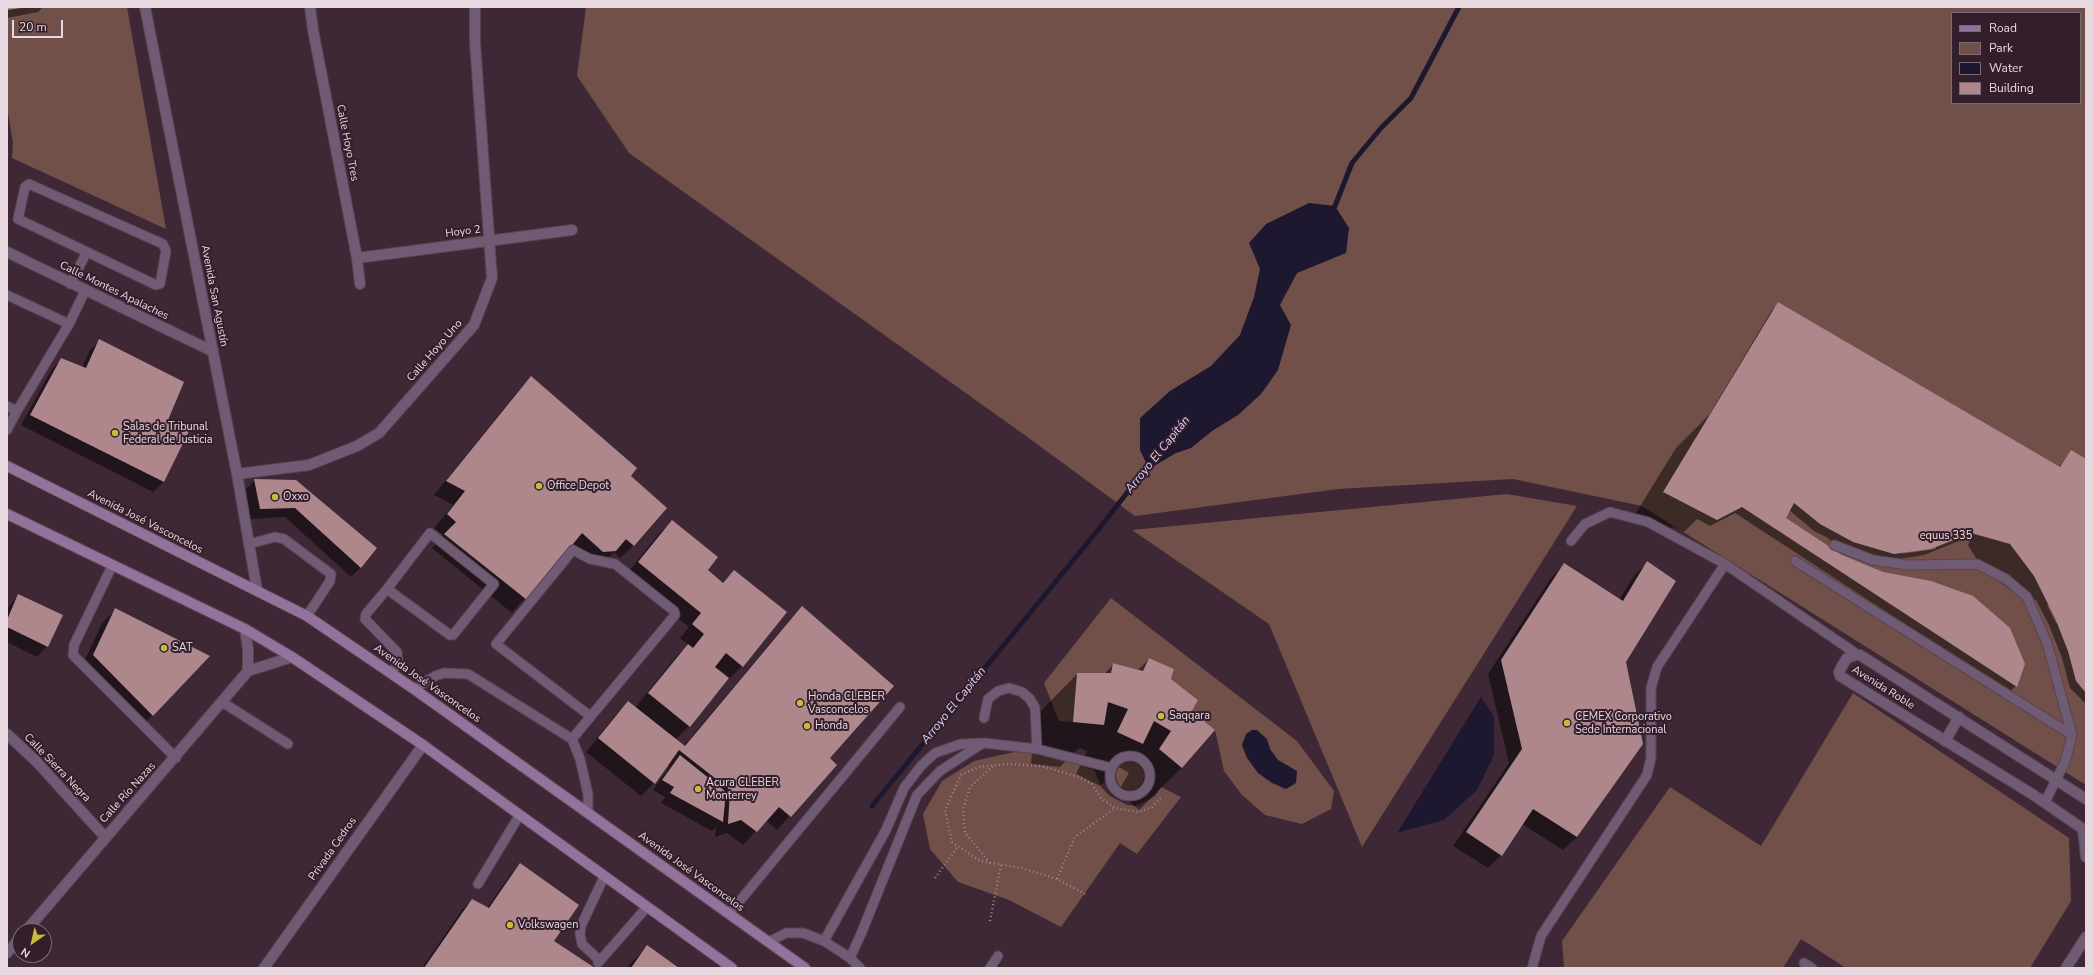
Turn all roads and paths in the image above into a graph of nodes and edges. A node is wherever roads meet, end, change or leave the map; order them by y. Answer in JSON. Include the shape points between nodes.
{"nodes":[{"id":1,"x":145,"y":7,"type":"edge"},
{"id":2,"x":310,"y":7,"type":"edge"},
{"id":3,"x":475,"y":7,"type":"edge"},
{"id":4,"x":572,"y":230,"type":"dead end"},
{"id":5,"x":490,"y":241,"type":"junction"},
{"id":6,"x":7,"y":252,"type":"edge"},
{"id":7,"x":86,"y":252,"type":"junction"},
{"id":8,"x":357,"y":258,"type":"junction"},
{"id":9,"x":70,"y":284,"type":"junction"},
{"id":10,"x":360,"y":284,"type":"dead end"},
{"id":11,"x":85,"y":291,"type":"junction"},
{"id":12,"x":7,"y":295,"type":"edge"},
{"id":13,"x":69,"y":324,"type":"junction"},
{"id":14,"x":212,"y":351,"type":"junction"},
{"id":15,"x":7,"y":406,"type":"edge"},
{"id":16,"x":17,"y":411,"type":"junction"},
{"id":17,"x":7,"y":430,"type":"edge"},
{"id":18,"x":7,"y":466,"type":"edge"},
{"id":19,"x":237,"y":474,"type":"junction"},
{"id":20,"x":7,"y":514,"type":"edge"},
{"id":21,"x":1571,"y":541,"type":"dead end"},
{"id":22,"x":249,"y":544,"type":"junction"},
{"id":23,"x":1834,"y":544,"type":"dead end"},
{"id":24,"x":1795,"y":562,"type":"dead end"},
{"id":25,"x":1725,"y":564,"type":"junction"},
{"id":26,"x":112,"y":566,"type":"junction"},
{"id":27,"x":387,"y":589,"type":"junction"},
{"id":28,"x":257,"y":590,"type":"junction"},
{"id":29,"x":307,"y":616,"type":"junction"},
{"id":30,"x":245,"y":629,"type":"junction"},
{"id":31,"x":1858,"y":655,"type":"junction"},
{"id":32,"x":292,"y":657,"type":"junction"},
{"id":33,"x":248,"y":671,"type":"junction"},
{"id":34,"x":392,"y":674,"type":"junction"},
{"id":35,"x":414,"y":689,"type":"junction"},
{"id":36,"x":222,"y":702,"type":"junction"},
{"id":37,"x":900,"y":707,"type":"dead end"},
{"id":38,"x":590,"y":716,"type":"junction"},
{"id":39,"x":1959,"y":717,"type":"junction"},
{"id":40,"x":984,"y":718,"type":"dead end"},
{"id":41,"x":7,"y":734,"type":"edge"},
{"id":42,"x":2072,"y":735,"type":"junction"},
{"id":43,"x":572,"y":739,"type":"junction"},
{"id":44,"x":1946,"y":741,"type":"junction"},
{"id":45,"x":984,"y":743,"type":"junction"},
{"id":46,"x":288,"y":744,"type":"dead end"},
{"id":47,"x":423,"y":745,"type":"junction"},
{"id":48,"x":1037,"y":749,"type":"junction"},
{"id":49,"x":176,"y":758,"type":"junction"},
{"id":50,"x":993,"y":766,"type":"junction"},
{"id":51,"x":1112,"y":768,"type":"junction"},
{"id":52,"x":2057,"y":779,"type":"junction"},
{"id":53,"x":1162,"y":797,"type":"dead end"},
{"id":54,"x":2086,"y":799,"type":"edge"},
{"id":55,"x":2045,"y":802,"type":"junction"},
{"id":56,"x":1114,"y":808,"type":"junction"},
{"id":57,"x":588,"y":813,"type":"junction"},
{"id":58,"x":519,"y":816,"type":"junction"},
{"id":59,"x":2085,"y":830,"type":"edge"},
{"id":60,"x":105,"y":837,"type":"junction"},
{"id":61,"x":958,"y":846,"type":"junction"},
{"id":62,"x":2086,"y":857,"type":"edge"},
{"id":63,"x":990,"y":864,"type":"junction"},
{"id":64,"x":1001,"y":865,"type":"junction"},
{"id":65,"x":604,"y":877,"type":"junction"},
{"id":66,"x":935,"y":878,"type":"dead end"},
{"id":67,"x":1057,"y":879,"type":"junction"},
{"id":68,"x":478,"y":884,"type":"dead end"},
{"id":69,"x":1085,"y":894,"type":"dead end"},
{"id":70,"x":647,"y":907,"type":"junction"},
{"id":71,"x":729,"y":914,"type":"junction"},
{"id":72,"x":990,"y":921,"type":"dead end"},
{"id":73,"x":33,"y":923,"type":"edge"},
{"id":74,"x":2086,"y":937,"type":"edge"},
{"id":75,"x":824,"y":941,"type":"junction"},
{"id":76,"x":769,"y":942,"type":"junction"},
{"id":77,"x":998,"y":956,"type":"dead end"},
{"id":78,"x":850,"y":958,"type":"junction"},
{"id":79,"x":264,"y":968,"type":"edge"},
{"id":80,"x":732,"y":968,"type":"edge"},
{"id":81,"x":804,"y":968,"type":"edge"},
{"id":82,"x":860,"y":968,"type":"edge"},
{"id":83,"x":990,"y":968,"type":"edge"},
{"id":84,"x":1532,"y":968,"type":"edge"},
{"id":85,"x":2066,"y":968,"type":"edge"}],
"edges":[{"from":1,"to":14,"type":"street","name":"Avenida San Agustín"},
{"from":2,"to":8,"type":"street","name":"Calle Hoyo Tres"},
{"from":3,"to":5,"type":"street","name":"Calle Hoyo Uno"},
{"from":4,"to":5,"type":"street","name":"Hoyo 2"},
{"from":5,"to":8,"type":"street","name":"Hoyo 2"},
{"from":5,"to":19,"type":"street","name":"Calle Hoyo Uno","via":[[492,278],[474,325],[379,433],[357,446],[310,465]]},
{"from":6,"to":9,"type":"street","name":"Calle Montes Apalaches"},
{"from":7,"to":7,"type":"lane","via":[[156,285],[161,282],[166,251],[163,244],[29,184],[26,185],[18,219]]},
{"from":7,"to":9,"type":"lane"},
{"from":8,"to":10,"type":"street","name":"Calle Hoyo Tres"},
{"from":9,"to":11,"type":"street","name":"Calle Montes Apalaches"},
{"from":11,"to":13,"type":"lane"},
{"from":11,"to":14,"type":"street","name":"Calle Montes Apalaches"},
{"from":12,"to":13,"type":"lane"},
{"from":13,"to":16,"type":"lane"},
{"from":14,"to":19,"type":"street","name":"Avenida San Agustín"},
{"from":15,"to":16,"type":"lane"},
{"from":16,"to":17,"type":"lane"},
{"from":18,"to":28,"type":"main road","name":"Avenida José Vasconcelos"},
{"from":19,"to":22,"type":"street","name":"Avenida San Agustín"},
{"from":20,"to":26,"type":"main road"},
{"from":21,"to":25,"type":"lane","via":[[1586,524],[1610,512],[1648,522]]},
{"from":22,"to":28,"type":"street","name":"Avenida San Agustín"},
{"from":22,"to":29,"type":"lane","via":[[275,537],[284,539],[331,574],[330,581]]},
{"from":23,"to":42,"type":"lane","via":[[1873,560],[1908,566],[1977,564],[2006,579],[2027,597],[2047,643]]},
{"from":24,"to":42,"type":"lane"},
{"from":25,"to":31,"type":"lane"},
{"from":25,"to":84,"type":"lane","via":[[1657,666],[1651,688],[1651,758],[1647,775],[1541,936]]},
{"from":26,"to":30,"type":"main road"},
{"from":26,"to":49,"type":"lane","via":[[74,644],[74,655]]},
{"from":27,"to":27,"type":"lane","via":[[431,533],[493,582],[494,586],[452,636]]},
{"from":27,"to":34,"type":"lane","via":[[366,614],[365,619],[397,652],[398,661]]},
{"from":28,"to":29,"type":"main road","name":"Avenida José Vasconcelos"},
{"from":29,"to":34,"type":"main road","name":"Avenida José Vasconcelos"},
{"from":30,"to":32,"type":"main road"},
{"from":30,"to":33,"type":"street"},
{"from":31,"to":39,"type":"street","name":"Avenida Roble"},
{"from":31,"to":44,"type":"street","name":"Avenida Roble","via":[[1847,658],[1839,672],[1840,676]]},
{"from":32,"to":33,"type":"street"},
{"from":32,"to":47,"type":"main road"},
{"from":33,"to":36,"type":"street","name":"Calle Río Nazas"},
{"from":34,"to":35,"type":"main road","name":"Avenida José Vasconcelos"},
{"from":35,"to":43,"type":"lane","via":[[444,672],[468,674]]},
{"from":35,"to":57,"type":"main road","name":"Avenida José Vasconcelos"},
{"from":36,"to":46,"type":"lane"},
{"from":36,"to":49,"type":"street","name":"Calle Río Nazas"},
{"from":37,"to":71,"type":"lane"},
{"from":38,"to":38,"type":"lane","via":[[675,615],[674,611],[615,564],[590,559],[573,550],[496,644]]},
{"from":38,"to":43,"type":"lane"},
{"from":39,"to":44,"type":"street"},
{"from":39,"to":52,"type":"street","name":"Avenida Roble"},
{"from":40,"to":48,"type":"lane","via":[[988,699],[998,691],[1009,688],[1022,692],[1030,698],[1035,708]]},
{"from":41,"to":60,"type":"street","name":"Calle Sierra Negra","via":[[36,760]]},
{"from":42,"to":52,"type":"lane","via":[[2065,762]]},
{"from":43,"to":57,"type":"lane","via":[[580,759],[588,794]]},
{"from":44,"to":55,"type":"street","name":"Avenida Roble"},
{"from":45,"to":48,"type":"lane"},
{"from":45,"to":75,"type":"lane","via":[[961,744],[935,753],[911,777],[886,830]]},
{"from":45,"to":78,"type":"lane","via":[[950,764],[917,795]]},
{"from":47,"to":58,"type":"main road"},
{"from":47,"to":79,"type":"street","name":"Privada Cedros"},
{"from":48,"to":51,"type":"lane"},
{"from":49,"to":60,"type":"street","name":"Calle Río Nazas"},
{"from":50,"to":56,"type":"path","via":[[1041,766],[1078,777],[1092,784],[1101,798]]},
{"from":50,"to":61,"type":"path","via":[[979,767],[962,775],[945,810],[952,842]]},
{"from":50,"to":63,"type":"path","via":[[970,787],[963,810],[965,833]]},
{"from":51,"to":51,"type":"lane","via":[[1110,780],[1122,795],[1141,794],[1149,784],[1150,770],[1142,759],[1128,756],[1116,762]]},
{"from":52,"to":54,"type":"street","name":"Avenida Roble"},
{"from":52,"to":55,"type":"lane"},
{"from":53,"to":56,"type":"path","via":[[1152,807],[1138,812]]},
{"from":55,"to":59,"type":"street","name":"Avenida Roble"},
{"from":56,"to":67,"type":"path","via":[[1075,837]]},
{"from":57,"to":71,"type":"main road","name":"Avenida José Vasconcelos"},
{"from":58,"to":65,"type":"main road"},
{"from":58,"to":68,"type":"lane"},
{"from":59,"to":62,"type":"street"},
{"from":60,"to":73,"type":"street","name":"Calle Río Nazas"},
{"from":61,"to":63,"type":"path","via":[[980,861]]},
{"from":61,"to":66,"type":"path"},
{"from":63,"to":64,"type":"path"},
{"from":64,"to":67,"type":"path","via":[[1022,868]]},
{"from":64,"to":72,"type":"path"},
{"from":65,"to":70,"type":"main road"},
{"from":65,"to":70,"type":"lane","via":[[581,926],[580,934],[582,944],[599,962]]},
{"from":67,"to":69,"type":"path"},
{"from":70,"to":80,"type":"main road"},
{"from":71,"to":76,"type":"main road","name":"Avenida José Vasconcelos"},
{"from":74,"to":85,"type":"street"},
{"from":75,"to":76,"type":"lane","via":[[803,933],[786,933]]},
{"from":75,"to":78,"type":"lane"},
{"from":76,"to":81,"type":"main road","name":"Avenida José Vasconcelos"},
{"from":77,"to":83,"type":"lane"},
{"from":78,"to":82,"type":"lane"}]}
